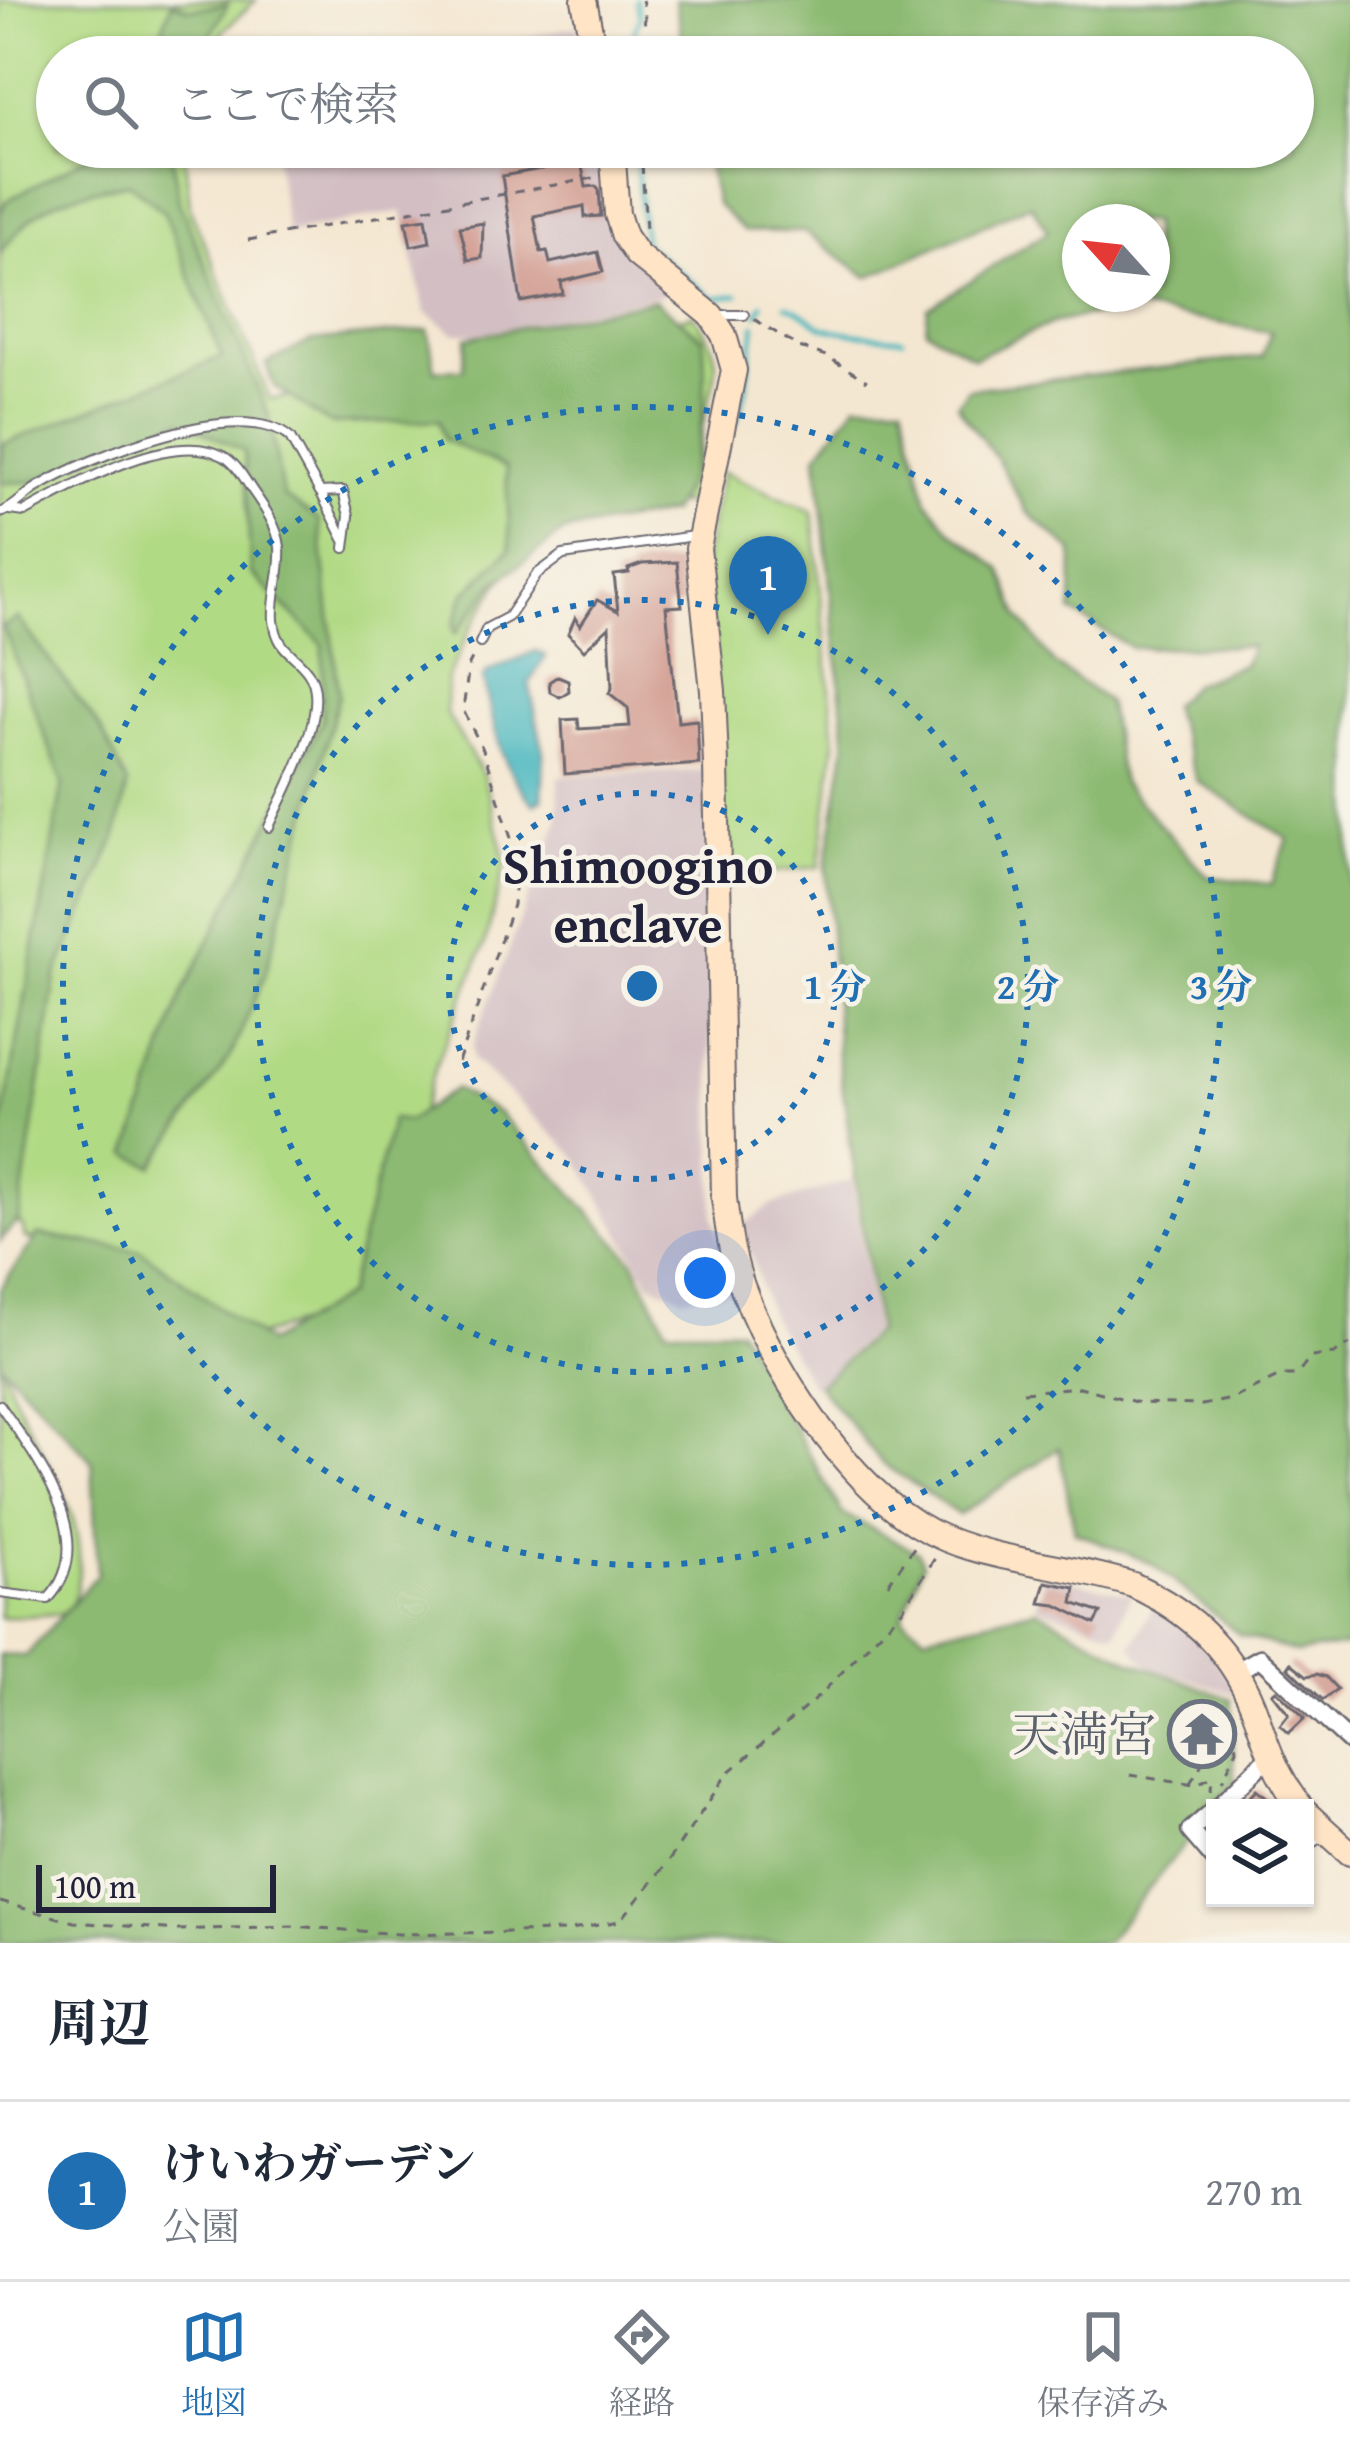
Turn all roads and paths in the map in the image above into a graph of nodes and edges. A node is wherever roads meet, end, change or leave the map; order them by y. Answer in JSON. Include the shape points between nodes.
{"nodes":[{"id":1,"x":584,"y":0,"type":"edge"},
{"id":2,"x":642,"y":0,"type":"edge"},
{"id":3,"x":591,"y":36,"type":"edge"},
{"id":4,"x":642,"y":36,"type":"edge"},
{"id":5,"x":614,"y":168,"type":"edge"},
{"id":6,"x":641,"y":168,"type":"edge"},
{"id":7,"x":614,"y":174,"type":"junction"},
{"id":8,"x":248,"y":240,"type":"dead end"},
{"id":9,"x":649,"y":240,"type":"dead end"},
{"id":10,"x":700,"y":314,"type":"junction"},
{"id":11,"x":744,"y":315,"type":"joint"},
{"id":12,"x":867,"y":381,"type":"dead end"},
{"id":13,"x":320,"y":492,"type":"junction"},
{"id":14,"x":5,"y":512,"type":"edge"},
{"id":15,"x":699,"y":536,"type":"junction"},
{"id":16,"x":480,"y":643,"type":"joint"},
{"id":17,"x":268,"y":827,"type":"dead end"},
{"id":18,"x":458,"y":1061,"type":"dead end"},
{"id":19,"x":1350,"y":1344,"type":"edge"},
{"id":20,"x":1023,"y":1392,"type":"dead end"},
{"id":21,"x":0,"y":1405,"type":"edge"},
{"id":22,"x":947,"y":1540,"type":"junction"},
{"id":23,"x":908,"y":1560,"type":"dead end"},
{"id":24,"x":888,"y":1584,"type":"dead end"},
{"id":25,"x":0,"y":1593,"type":"edge"},
{"id":26,"x":1237,"y":1671,"type":"junction"},
{"id":27,"x":1350,"y":1742,"type":"edge"},
{"id":28,"x":1269,"y":1756,"type":"junction"},
{"id":29,"x":1130,"y":1774,"type":"dead end"},
{"id":30,"x":1217,"y":1799,"type":"edge"},
{"id":31,"x":1226,"y":1799,"type":"edge"},
{"id":32,"x":1294,"y":1799,"type":"edge"},
{"id":33,"x":1206,"y":1817,"type":"edge"},
{"id":34,"x":1314,"y":1827,"type":"edge"},
{"id":35,"x":1206,"y":1850,"type":"edge"},
{"id":36,"x":1350,"y":1853,"type":"edge"},
{"id":37,"x":0,"y":1902,"type":"edge"}],
"edges":[{"from":1,"to":3,"type":"street"},
{"from":2,"to":4,"type":"path"},
{"from":5,"to":7,"type":"street"},
{"from":6,"to":9,"type":"path"},
{"from":7,"to":8,"type":"path"},
{"from":7,"to":10,"type":"street","via":[[617,214],[631,246]]},
{"from":10,"to":11,"type":"lane"},
{"from":10,"to":15,"type":"street","via":[[724,334],[734,382]]},
{"from":11,"to":12,"type":"path"},
{"from":13,"to":13,"type":"lane","via":[[343,491],[344,544]]},
{"from":13,"to":14,"type":"lane","via":[[282,431],[220,421],[111,452]]},
{"from":14,"to":17,"type":"lane","via":[[25,512],[162,453],[218,453],[233,463],[274,526],[275,629],[285,653],[309,673],[315,700]]},
{"from":15,"to":16,"type":"lane","via":[[563,556],[537,574]]},
{"from":15,"to":22,"type":"street","via":[[714,709],[731,1247],[758,1322],[844,1458],[885,1502]]},
{"from":16,"to":18,"type":"path","via":[[463,710],[516,854],[513,905]]},
{"from":19,"to":20,"type":"path","via":[[1310,1358],[1297,1375],[1202,1405],[1139,1403],[1080,1387]]},
{"from":21,"to":25,"type":"lane","via":[[42,1466],[67,1538],[63,1577],[48,1599]]},
{"from":22,"to":26,"type":"street","via":[[1161,1598],[1209,1635]]},
{"from":22,"to":37,"type":"path","via":[[902,1610],[727,1774],[620,1921],[543,1932],[177,1930],[74,1922]]},
{"from":23,"to":24,"type":"path"},
{"from":26,"to":27,"type":"street","via":[[1261,1658]]},
{"from":26,"to":28,"type":"street"},
{"from":28,"to":31,"type":"street"},
{"from":28,"to":32,"type":"street"},
{"from":29,"to":30,"type":"path","via":[[1190,1783],[1211,1733],[1235,1733],[1237,1749]]},
{"from":33,"to":35,"type":"street","via":[[1190,1831]]},
{"from":34,"to":36,"type":"street"}]}
